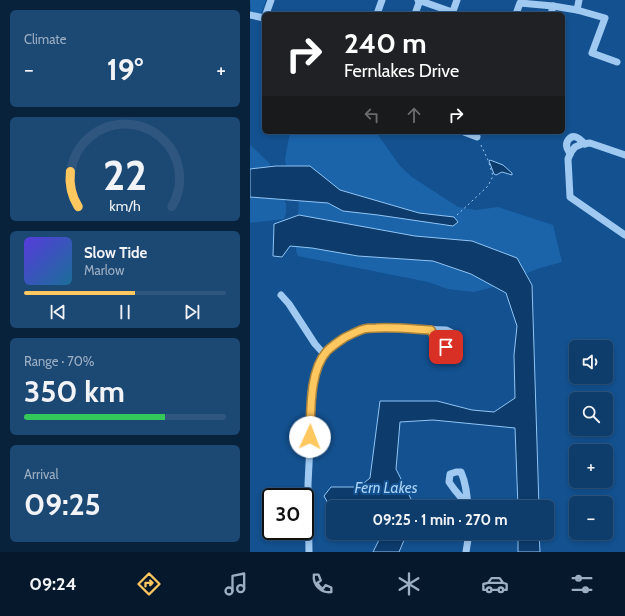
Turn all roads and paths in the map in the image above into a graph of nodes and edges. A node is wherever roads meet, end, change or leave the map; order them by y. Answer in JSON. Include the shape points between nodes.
{"nodes":[{"id":1,"x":270,"y":0,"type":"edge"},
{"id":2,"x":382,"y":0,"type":"edge"},
{"id":3,"x":419,"y":0,"type":"edge"},
{"id":4,"x":456,"y":0,"type":"edge"},
{"id":5,"x":579,"y":0,"type":"edge"},
{"id":6,"x":553,"y":6,"type":"junction"},
{"id":7,"x":577,"y":10,"type":"junction"},
{"id":8,"x":267,"y":12,"type":"edge"},
{"id":9,"x":379,"y":12,"type":"edge"},
{"id":10,"x":416,"y":12,"type":"edge"},
{"id":11,"x":449,"y":12,"type":"edge"},
{"id":12,"x":452,"y":12,"type":"edge"},
{"id":13,"x":517,"y":12,"type":"edge"},
{"id":14,"x":552,"y":12,"type":"edge"},
{"id":15,"x":250,"y":15,"type":"edge"},
{"id":16,"x":262,"y":18,"type":"edge"},
{"id":17,"x":617,"y":62,"type":"dead end"},
{"id":18,"x":469,"y":134,"type":"edge"},
{"id":19,"x":477,"y":137,"type":"joint"},
{"id":20,"x":625,"y":155,"type":"edge"},
{"id":21,"x":457,"y":215,"type":"dead end"},
{"id":22,"x":625,"y":235,"type":"edge"},
{"id":23,"x":281,"y":295,"type":"dead end"},
{"id":24,"x":431,"y":330,"type":"dead end"},
{"id":25,"x":325,"y":355,"type":"junction"},
{"id":26,"x":469,"y":540,"type":"edge"},
{"id":27,"x":309,"y":552,"type":"edge"},
{"id":28,"x":466,"y":552,"type":"edge"}],
"edges":[{"from":1,"to":8,"type":"street"},
{"from":2,"to":9,"type":"street"},
{"from":3,"to":10,"type":"street"},
{"from":3,"to":11,"type":"street"},
{"from":4,"to":12,"type":"street"},
{"from":5,"to":7,"type":"street"},
{"from":6,"to":7,"type":"street"},
{"from":6,"to":13,"type":"street","via":[[520,3]]},
{"from":6,"to":14,"type":"street"},
{"from":7,"to":17,"type":"street","via":[[605,18],[592,53]]},
{"from":15,"to":16,"type":"street"},
{"from":18,"to":19,"type":"street"},
{"from":19,"to":21,"type":"path","via":[[493,176],[488,186]]},
{"from":20,"to":22,"type":"street","via":[[590,143],[575,147],[568,160],[570,197]]},
{"from":23,"to":25,"type":"street"},
{"from":24,"to":25,"type":"street","via":[[364,328],[334,344]]},
{"from":25,"to":27,"type":"street","via":[[314,383],[312,404],[308,484]]},
{"from":26,"to":28,"type":"street"}]}
